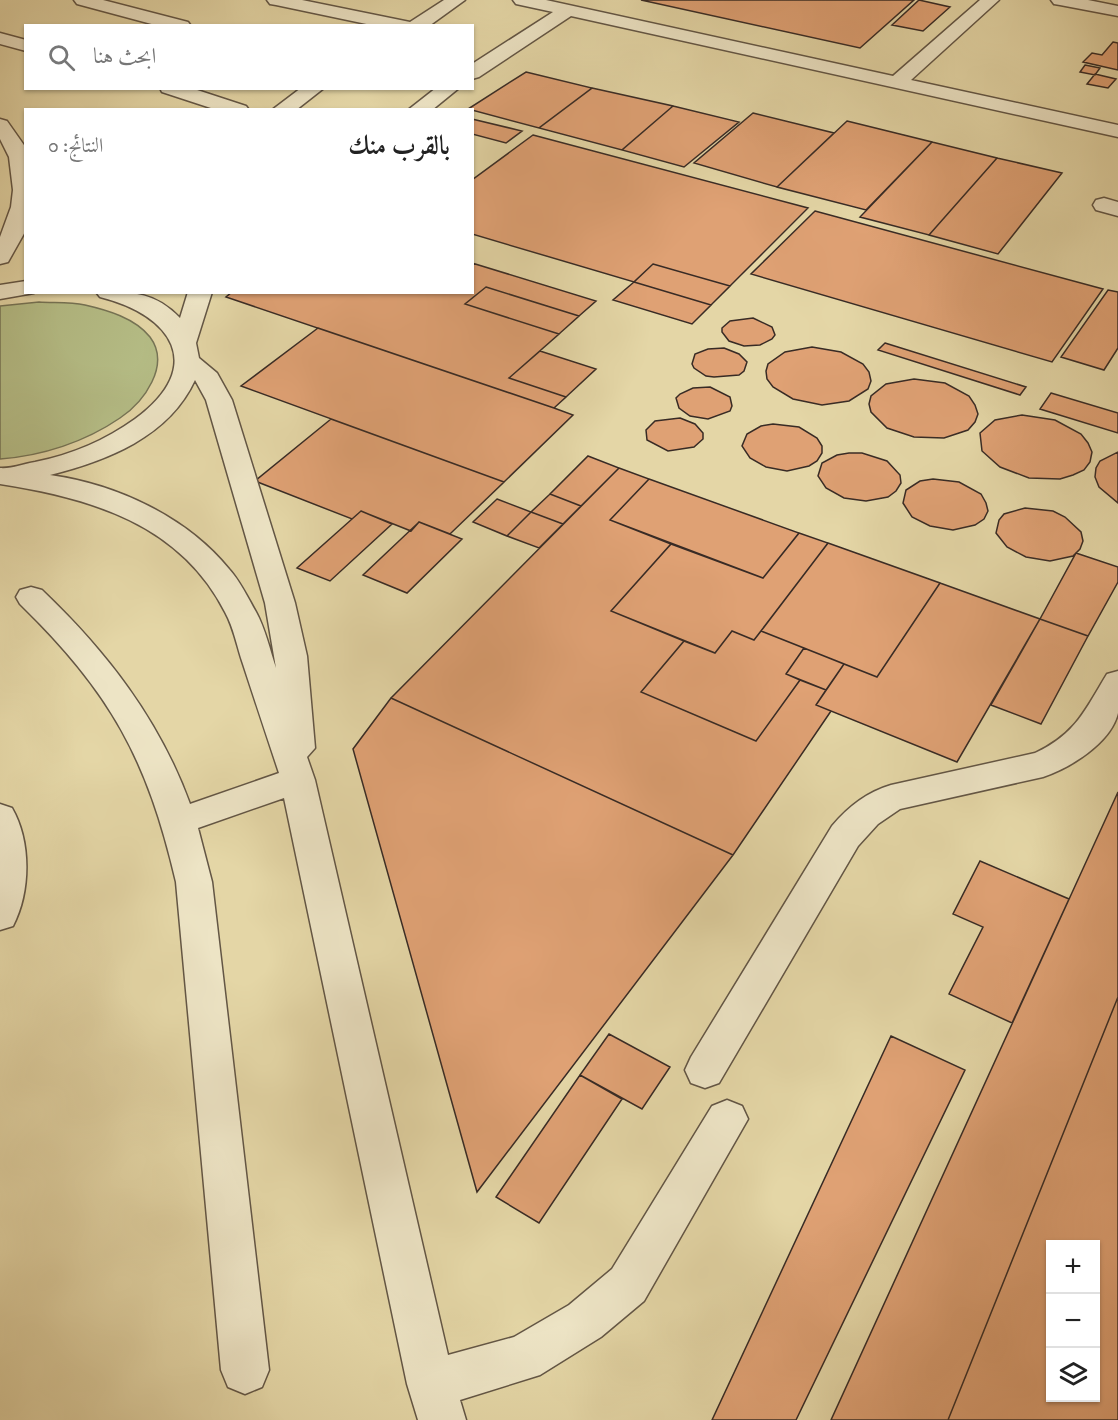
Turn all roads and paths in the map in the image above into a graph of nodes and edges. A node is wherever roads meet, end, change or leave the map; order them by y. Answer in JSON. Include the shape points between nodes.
{"nodes":[{"id":1,"x":83,"y":0,"type":"edge"},
{"id":2,"x":276,"y":0,"type":"edge"},
{"id":3,"x":456,"y":0,"type":"edge"},
{"id":4,"x":522,"y":0,"type":"edge"},
{"id":5,"x":990,"y":0,"type":"edge"},
{"id":6,"x":1060,"y":0,"type":"edge"},
{"id":7,"x":568,"y":10,"type":"junction"},
{"id":8,"x":1118,"y":11,"type":"edge"},
{"id":9,"x":174,"y":24,"type":"edge"},
{"id":10,"x":395,"y":24,"type":"edge"},
{"id":11,"x":419,"y":24,"type":"edge"},
{"id":12,"x":0,"y":38,"type":"edge"},
{"id":13,"x":24,"y":45,"type":"edge"},
{"id":14,"x":474,"y":72,"type":"edge"},
{"id":15,"x":897,"y":82,"type":"junction"},
{"id":16,"x":175,"y":90,"type":"edge"},
{"id":17,"x":312,"y":90,"type":"edge"},
{"id":18,"x":447,"y":90,"type":"edge"},
{"id":19,"x":233,"y":108,"type":"edge"},
{"id":20,"x":285,"y":108,"type":"edge"},
{"id":21,"x":421,"y":108,"type":"edge"},
{"id":22,"x":0,"y":125,"type":"edge"},
{"id":23,"x":1118,"y":131,"type":"edge"},
{"id":24,"x":24,"y":178,"type":"edge"},
{"id":25,"x":23,"y":217,"type":"edge"},
{"id":26,"x":0,"y":257,"type":"edge"},
{"id":27,"x":24,"y":288,"type":"edge"},
{"id":28,"x":0,"y":292,"type":"edge"},
{"id":29,"x":114,"y":294,"type":"edge"},
{"id":30,"x":200,"y":294,"type":"edge"},
{"id":31,"x":186,"y":352,"type":"junction"},
{"id":32,"x":0,"y":476,"type":"edge"},
{"id":33,"x":31,"y":597,"type":"dead end"},
{"id":34,"x":1118,"y":682,"type":"edge"},
{"id":35,"x":298,"y":780,"type":"junction"},
{"id":36,"x":0,"y":817,"type":"edge"},
{"id":37,"x":179,"y":821,"type":"junction"},
{"id":38,"x":0,"y":915,"type":"edge"},
{"id":39,"x":705,"y":1070,"type":"dead end"},
{"id":40,"x":727,"y":1119,"type":"dead end"},
{"id":41,"x":245,"y":1370,"type":"dead end"},
{"id":42,"x":436,"y":1402,"type":"edge"}],
"edges":[{"from":1,"to":9,"type":"lane"},
{"from":2,"to":10,"type":"lane"},
{"from":3,"to":11,"type":"lane"},
{"from":4,"to":7,"type":"lane"},
{"from":5,"to":15,"type":"lane"},
{"from":6,"to":8,"type":"lane"},
{"from":7,"to":14,"type":"lane"},
{"from":7,"to":15,"type":"lane"},
{"from":12,"to":13,"type":"lane"},
{"from":15,"to":23,"type":"lane"},
{"from":16,"to":19,"type":"lane"},
{"from":17,"to":20,"type":"lane"},
{"from":18,"to":21,"type":"lane"},
{"from":22,"to":24,"type":"lane","via":[[15,145]]},
{"from":25,"to":26,"type":"lane"},
{"from":27,"to":28,"type":"lane"},
{"from":29,"to":31,"type":"lane","via":[[160,313],[176,326]]},
{"from":30,"to":31,"type":"lane"},
{"from":31,"to":32,"type":"lane","via":[[183,381],[169,403],[147,423],[82,457]]},
{"from":31,"to":35,"type":"lane","via":[[208,378],[219,400],[280,603],[296,704]]},
{"from":32,"to":35,"type":"lane","via":[[55,484],[105,498],[188,544],[219,576],[242,614]]},
{"from":33,"to":37,"type":"lane","via":[[96,663],[133,716],[159,766]]},
{"from":34,"to":39,"type":"lane","via":[[1089,735],[1061,757],[1033,767],[891,798],[857,821]]},
{"from":35,"to":37,"type":"lane"},
{"from":35,"to":42,"type":"lane"},
{"from":36,"to":38,"type":"lane","via":[[7,847]]},
{"from":37,"to":41,"type":"lane","via":[[194,882]]},
{"from":40,"to":42,"type":"lane","via":[[628,1285],[585,1321]]}]}
